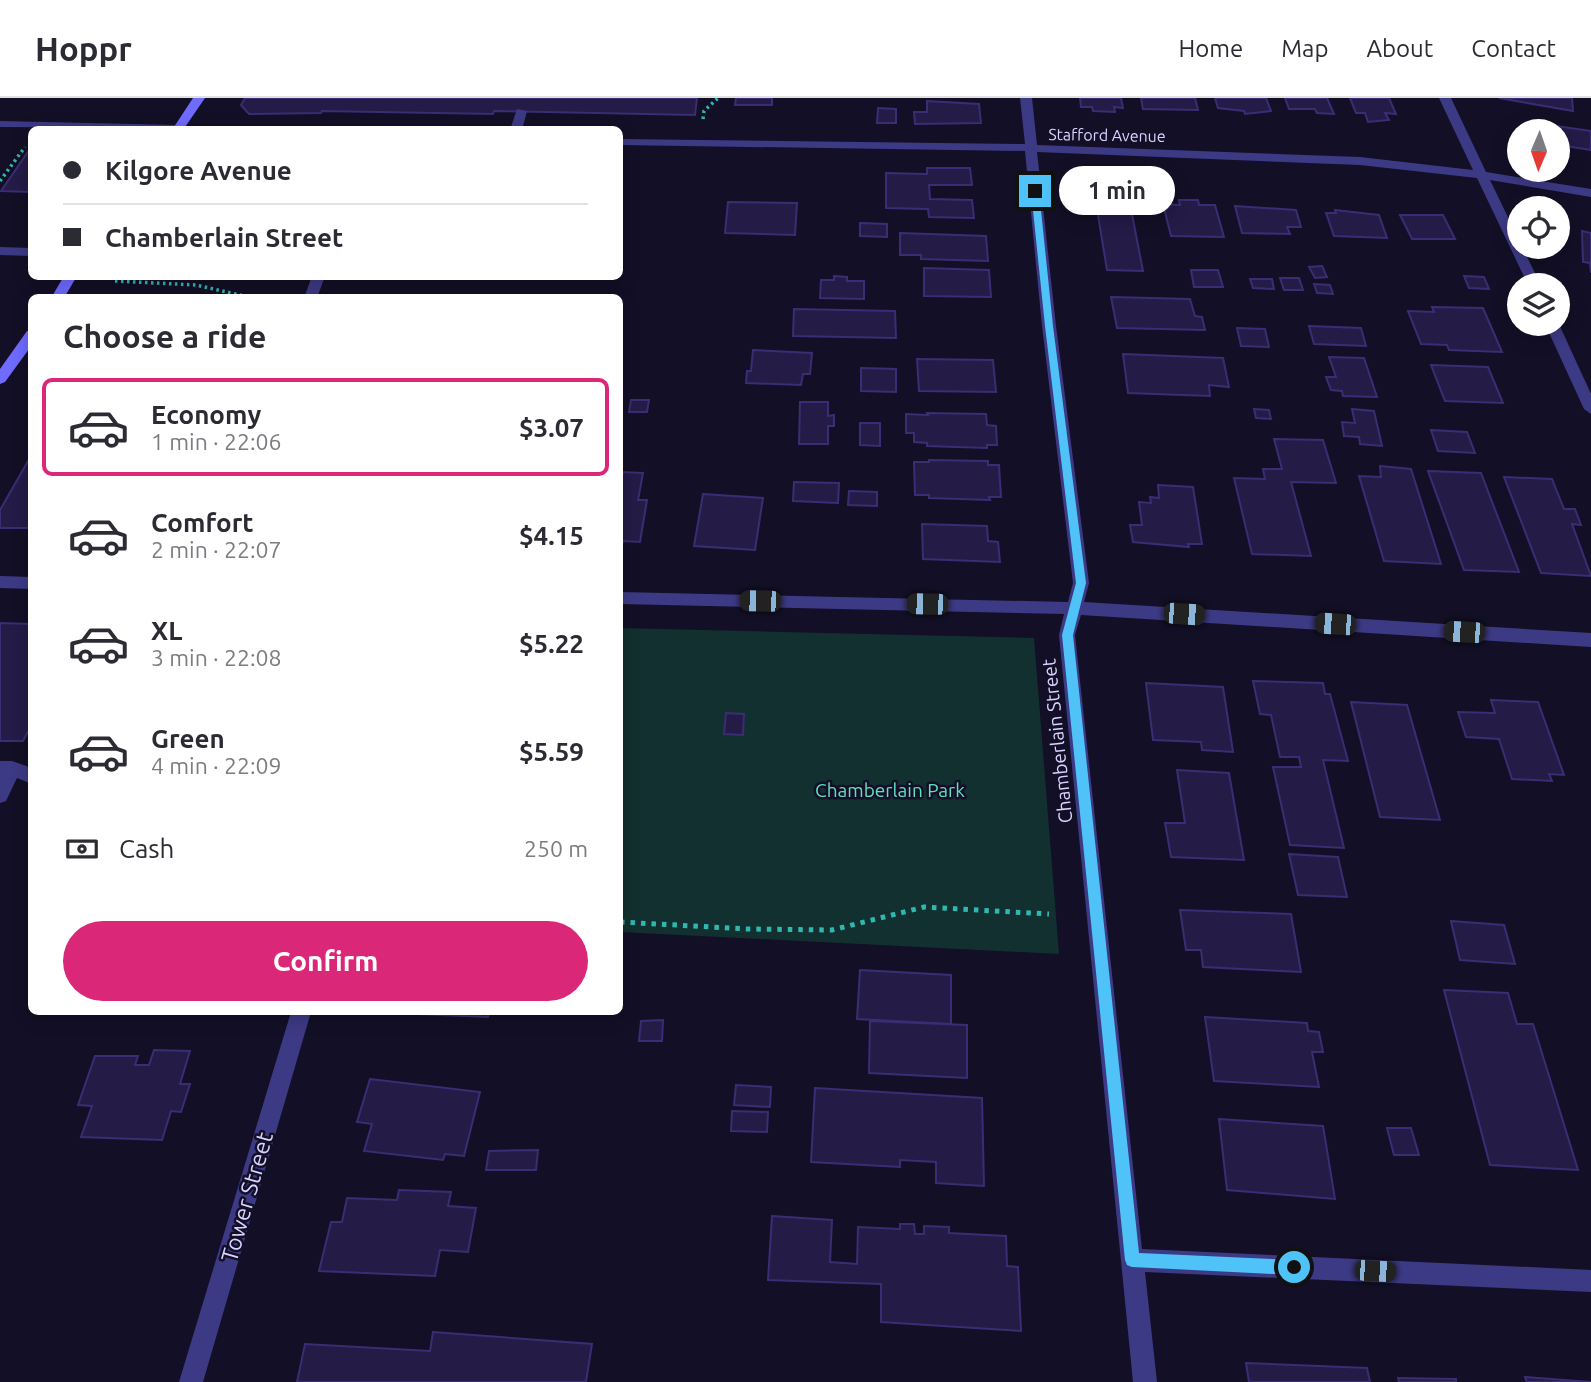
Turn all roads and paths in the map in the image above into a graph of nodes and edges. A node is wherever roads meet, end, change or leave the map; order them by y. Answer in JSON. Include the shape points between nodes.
{"nodes":[{"id":1,"x":199,"y":98,"type":"edge"},
{"id":2,"x":1026,"y":98,"type":"edge"},
{"id":3,"x":1445,"y":98,"type":"edge"},
{"id":4,"x":521,"y":111,"type":"dead end"},
{"id":5,"x":0,"y":124,"type":"edge"},
{"id":6,"x":72,"y":126,"type":"edge"},
{"id":7,"x":183,"y":126,"type":"edge"},
{"id":8,"x":517,"y":126,"type":"edge"},
{"id":9,"x":623,"y":142,"type":"edge"},
{"id":10,"x":28,"y":143,"type":"edge"},
{"id":11,"x":1032,"y":149,"type":"junction"},
{"id":12,"x":1483,"y":175,"type":"junction"},
{"id":13,"x":0,"y":181,"type":"edge"},
{"id":14,"x":1591,"y":193,"type":"edge"},
{"id":15,"x":0,"y":251,"type":"edge"},
{"id":16,"x":28,"y":252,"type":"edge"},
{"id":17,"x":1528,"y":273,"type":"edge"},
{"id":18,"x":115,"y":281,"type":"dead end"},
{"id":19,"x":235,"y":294,"type":"edge"},
{"id":20,"x":1558,"y":336,"type":"edge"},
{"id":21,"x":28,"y":340,"type":"edge"},
{"id":22,"x":0,"y":379,"type":"edge"},
{"id":23,"x":1591,"y":409,"type":"edge"},
{"id":24,"x":0,"y":582,"type":"edge"},
{"id":25,"x":28,"y":583,"type":"edge"},
{"id":26,"x":623,"y":598,"type":"edge"},
{"id":27,"x":1077,"y":607,"type":"junction"},
{"id":28,"x":1591,"y":640,"type":"edge"},
{"id":29,"x":6,"y":769,"type":"edge"},
{"id":30,"x":28,"y":774,"type":"edge"},
{"id":31,"x":0,"y":794,"type":"edge"},
{"id":32,"x":1049,"y":914,"type":"dead end"},
{"id":33,"x":623,"y":922,"type":"edge"},
{"id":34,"x":300,"y":1015,"type":"edge"},
{"id":35,"x":1132,"y":1260,"type":"junction"},
{"id":36,"x":1591,"y":1281,"type":"edge"},
{"id":37,"x":191,"y":1382,"type":"edge"},
{"id":38,"x":1145,"y":1382,"type":"edge"}],
"edges":[{"from":1,"to":7,"type":"main road"},
{"from":2,"to":11,"type":"street","name":"Chamberlain Street"},
{"from":3,"to":12,"type":"street"},
{"from":4,"to":8,"type":"street"},
{"from":5,"to":6,"type":"street"},
{"from":9,"to":11,"type":"street","name":"Stafford Avenue"},
{"from":10,"to":13,"type":"path"},
{"from":11,"to":12,"type":"street","name":"Stafford Avenue","via":[[1360,161]]},
{"from":11,"to":27,"type":"street","name":"Chamberlain Street","via":[[1081,583]]},
{"from":12,"to":14,"type":"street","name":"Stafford Avenue"},
{"from":12,"to":17,"type":"street"},
{"from":15,"to":16,"type":"street"},
{"from":18,"to":19,"type":"path","via":[[196,285]]},
{"from":20,"to":23,"type":"street"},
{"from":21,"to":22,"type":"main road"},
{"from":24,"to":25,"type":"street"},
{"from":26,"to":27,"type":"street"},
{"from":27,"to":28,"type":"street"},
{"from":27,"to":35,"type":"street","name":"Chamberlain Street","via":[[1067,635]]},
{"from":29,"to":30,"type":"street"},
{"from":29,"to":31,"type":"street"},
{"from":32,"to":33,"type":"path","via":[[924,907],[832,930]]},
{"from":34,"to":37,"type":"street","name":"Tower Street"},
{"from":35,"to":36,"type":"street"},
{"from":35,"to":38,"type":"street","name":"Chamberlain Street"}]}
